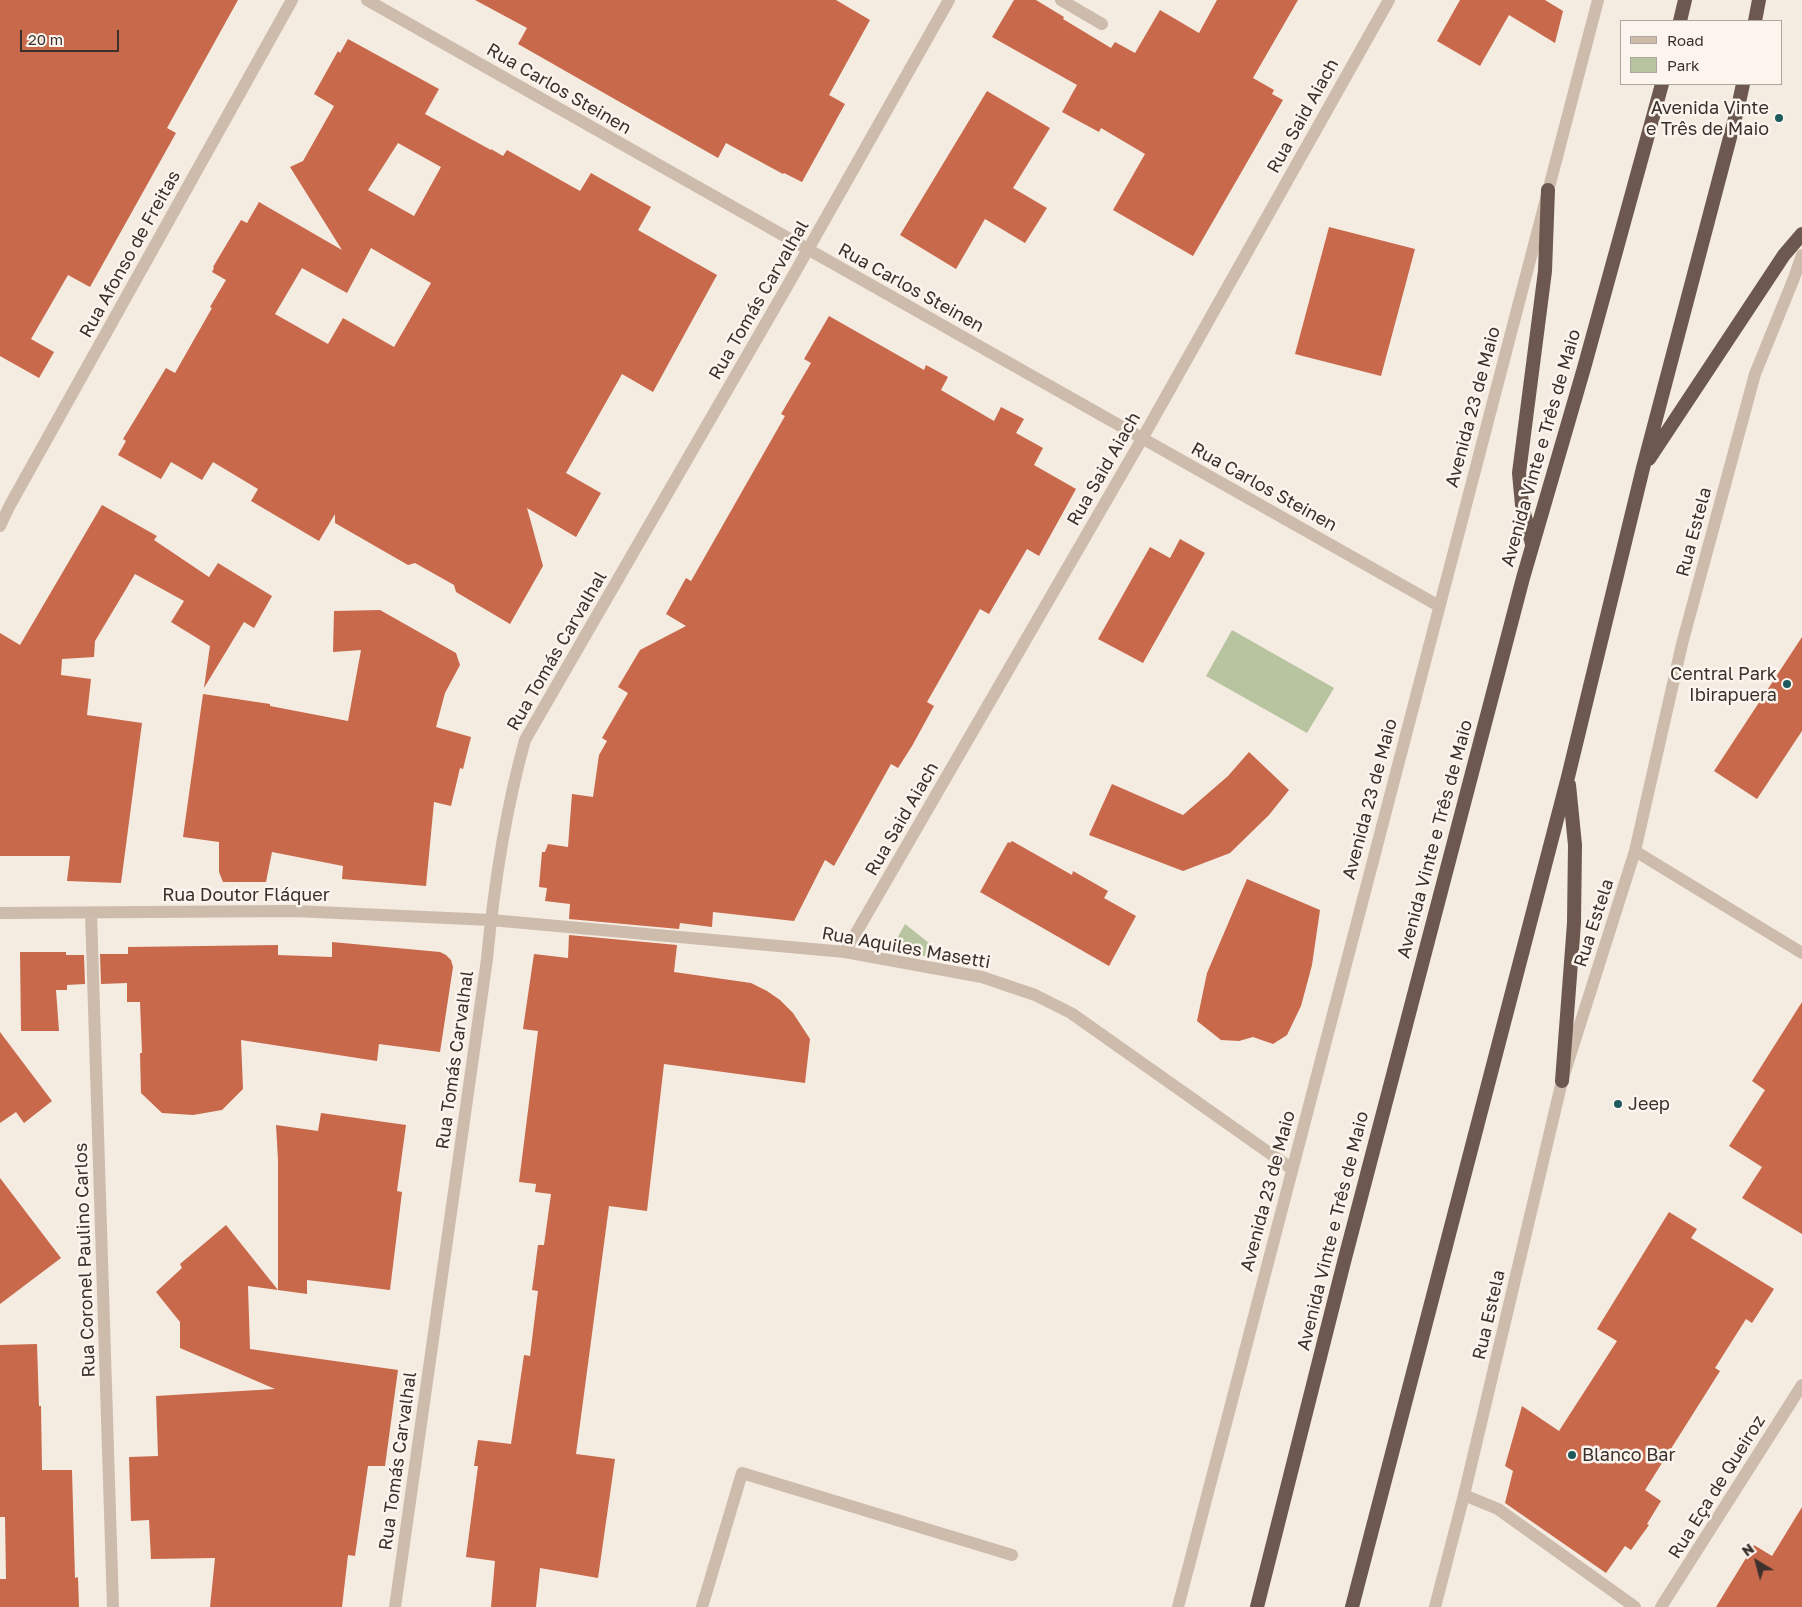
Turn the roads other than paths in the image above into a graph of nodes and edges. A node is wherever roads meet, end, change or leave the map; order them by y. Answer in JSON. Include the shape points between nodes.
{"nodes":[{"id":1,"x":292,"y":0,"type":"edge"},
{"id":2,"x":366,"y":0,"type":"edge"},
{"id":3,"x":949,"y":0,"type":"edge"},
{"id":4,"x":1061,"y":0,"type":"edge"},
{"id":5,"x":1389,"y":0,"type":"edge"},
{"id":6,"x":1598,"y":0,"type":"edge"},
{"id":7,"x":1685,"y":0,"type":"edge"},
{"id":8,"x":1759,"y":0,"type":"edge"},
{"id":9,"x":1680,"y":20,"type":"edge"},
{"id":10,"x":1755,"y":20,"type":"edge"},
{"id":11,"x":1102,"y":24,"type":"dead end"},
{"id":12,"x":1662,"y":85,"type":"edge"},
{"id":13,"x":1743,"y":85,"type":"edge"},
{"id":14,"x":1548,"y":190,"type":"junction"},
{"id":15,"x":1802,"y":234,"type":"edge"},
{"id":16,"x":808,"y":250,"type":"junction"},
{"id":17,"x":1802,"y":255,"type":"edge"},
{"id":18,"x":1142,"y":439,"type":"junction"},
{"id":19,"x":1643,"y":468,"type":"junction"},
{"id":20,"x":0,"y":526,"type":"edge"},
{"id":21,"x":1532,"y":545,"type":"junction"},
{"id":22,"x":1439,"y":606,"type":"junction"},
{"id":23,"x":1568,"y":777,"type":"junction"},
{"id":24,"x":1635,"y":851,"type":"junction"},
{"id":25,"x":0,"y":913,"type":"edge"},
{"id":26,"x":91,"y":913,"type":"junction"},
{"id":27,"x":491,"y":920,"type":"junction"},
{"id":28,"x":846,"y":952,"type":"junction"},
{"id":29,"x":1802,"y":953,"type":"edge"},
{"id":30,"x":1562,"y":1081,"type":"junction"},
{"id":31,"x":1292,"y":1169,"type":"junction"},
{"id":32,"x":1802,"y":1386,"type":"edge"},
{"id":33,"x":1464,"y":1496,"type":"junction"},
{"id":34,"x":1012,"y":1555,"type":"dead end"},
{"id":35,"x":113,"y":1607,"type":"edge"},
{"id":36,"x":395,"y":1607,"type":"edge"},
{"id":37,"x":702,"y":1607,"type":"edge"},
{"id":38,"x":1178,"y":1607,"type":"edge"},
{"id":39,"x":1257,"y":1607,"type":"edge"},
{"id":40,"x":1352,"y":1607,"type":"edge"},
{"id":41,"x":1436,"y":1607,"type":"edge"},
{"id":42,"x":1635,"y":1607,"type":"edge"},
{"id":43,"x":1661,"y":1607,"type":"edge"}],
"edges":[{"from":1,"to":20,"type":"street","name":"Rua Afonso de Freitas"},
{"from":2,"to":16,"type":"street","name":"Rua Carlos Steinen"},
{"from":3,"to":16,"type":"street","name":"Rua Tomás Carvalhal"},
{"from":4,"to":11,"type":"street"},
{"from":5,"to":18,"type":"street","name":"Rua Said Aiach"},
{"from":6,"to":14,"type":"street","name":"Avenida 23 de Maio"},
{"from":7,"to":9,"type":"highway"},
{"from":8,"to":10,"type":"highway"},
{"from":12,"to":21,"type":"highway","name":"Avenida Vinte e Três de Maio"},
{"from":13,"to":19,"type":"highway"},
{"from":14,"to":21,"type":"highway","via":[[1545,271],[1519,473],[1522,504]]},
{"from":14,"to":22,"type":"street","name":"Avenida 23 de Maio"},
{"from":15,"to":19,"type":"highway","via":[[1784,255]]},
{"from":16,"to":18,"type":"street","name":"Rua Carlos Steinen"},
{"from":16,"to":27,"type":"street","name":"Rua Tomás Carvalhal","via":[[525,740],[501,845]]},
{"from":17,"to":24,"type":"street","name":"Rua Estela","via":[[1755,374],[1682,644]]},
{"from":18,"to":22,"type":"street","name":"Rua Carlos Steinen"},
{"from":18,"to":28,"type":"street","name":"Rua Said Aiach"},
{"from":19,"to":23,"type":"highway"},
{"from":21,"to":39,"type":"highway","name":"Avenida Vinte e Três de Maio","via":[[1341,1272]]},
{"from":22,"to":31,"type":"street","name":"Avenida 23 de Maio"},
{"from":23,"to":30,"type":"highway","via":[[1575,845],[1574,923]]},
{"from":23,"to":40,"type":"highway"},
{"from":24,"to":29,"type":"street"},
{"from":24,"to":30,"type":"street","name":"Rua Estela"},
{"from":25,"to":26,"type":"street","name":"Rua Doutor Fláquer"},
{"from":26,"to":27,"type":"street","name":"Rua Doutor Fláquer","via":[[295,910]]},
{"from":26,"to":35,"type":"street","name":"Rua Coronel Paulino Carlos"},
{"from":27,"to":28,"type":"street","name":"Rua Aquiles Masetti"},
{"from":27,"to":36,"type":"street","name":"Rua Tomás Carvalhal"},
{"from":28,"to":31,"type":"street","name":"Rua Aquiles Masetti","via":[[982,977],[1035,995],[1071,1013]]},
{"from":30,"to":33,"type":"street","name":"Rua Estela"},
{"from":31,"to":38,"type":"street","name":"Avenida 23 de Maio"},
{"from":32,"to":43,"type":"street","name":"Rua Eça de Queiroz"},
{"from":33,"to":41,"type":"street","name":"Rua Estela"},
{"from":33,"to":42,"type":"street","via":[[1498,1508]]},
{"from":34,"to":37,"type":"street","via":[[742,1473]]}]}
